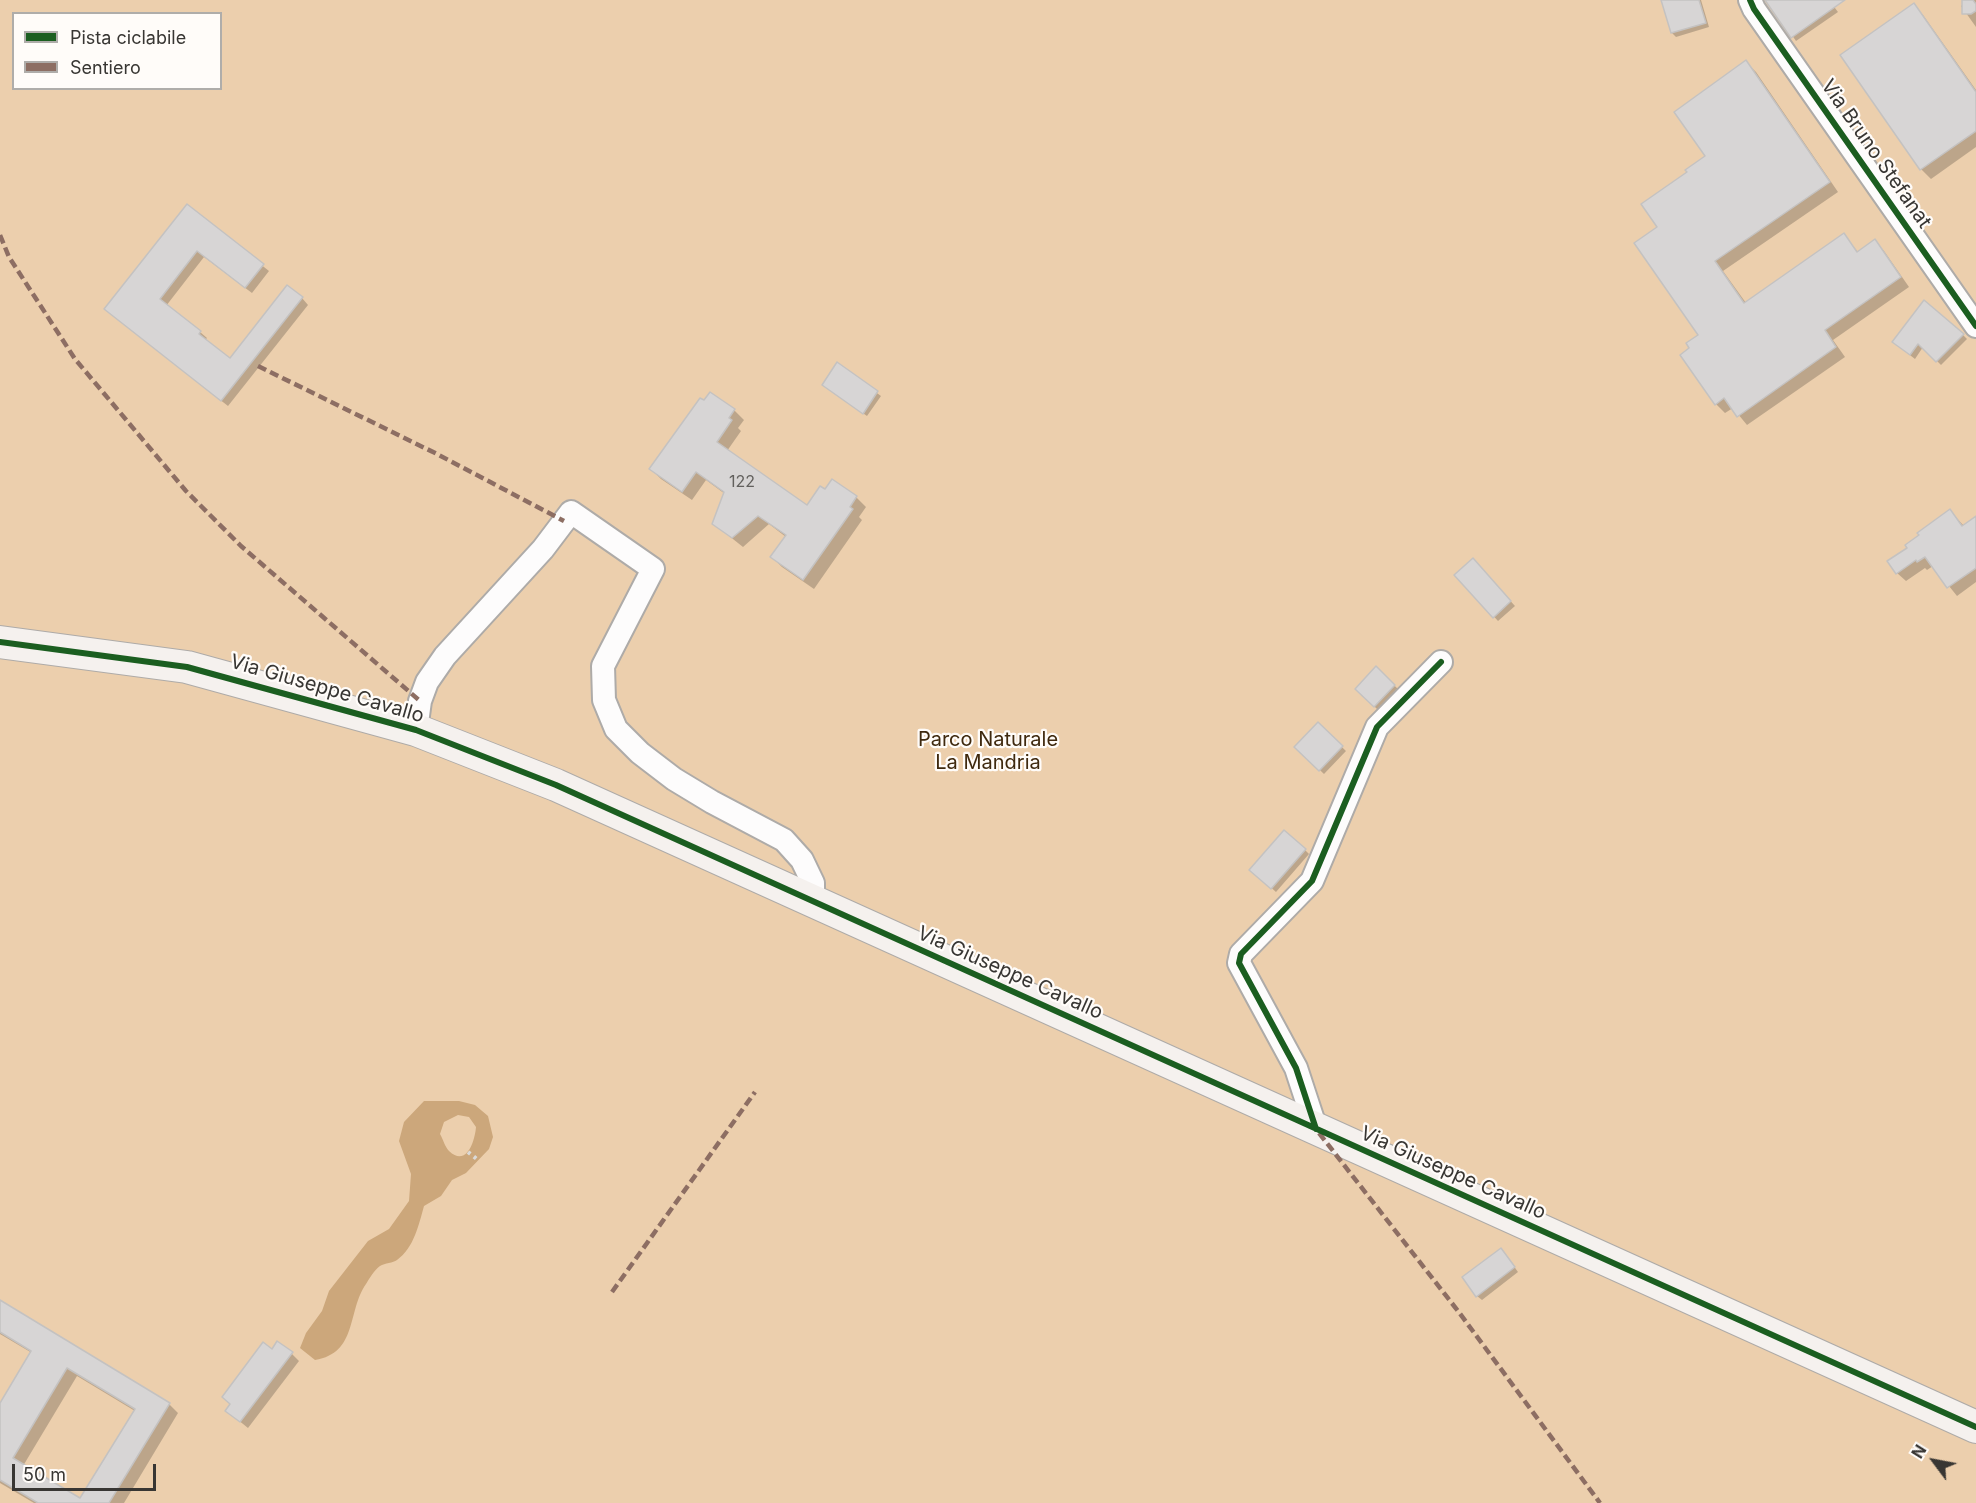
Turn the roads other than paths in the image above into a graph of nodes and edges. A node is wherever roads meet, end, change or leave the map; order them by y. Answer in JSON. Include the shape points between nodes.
{"nodes":[{"id":1,"x":1750,"y":0,"type":"edge"},
{"id":2,"x":1976,"y":326,"type":"edge"},
{"id":3,"x":0,"y":642,"type":"edge"},
{"id":4,"x":1442,"y":662,"type":"dead end"},
{"id":5,"x":416,"y":730,"type":"junction"},
{"id":6,"x":813,"y":902,"type":"junction"},
{"id":7,"x":1316,"y":1129,"type":"junction"},
{"id":8,"x":1976,"y":1427,"type":"edge"}],
"edges":[{"from":1,"to":2,"type":"street","name":"Via Bruno Stefanat"},
{"from":3,"to":5,"type":"street","name":"Via Giuseppe Cavallo","via":[[187,667]]},
{"from":4,"to":7,"type":"street","via":[[1377,727],[1312,881],[1241,954],[1239,963],[1296,1068]]},
{"from":5,"to":6,"type":"street","name":"Via Giuseppe Cavallo","via":[[556,785]]},
{"from":5,"to":6,"type":"street","via":[[427,682],[445,656],[543,549],[571,512],[653,568],[603,666],[604,700],[616,729],[674,779],[784,840],[802,860],[813,883]]},
{"from":6,"to":7,"type":"street","name":"Via Giuseppe Cavallo"},
{"from":7,"to":8,"type":"street","name":"Via Giuseppe Cavallo"}]}
